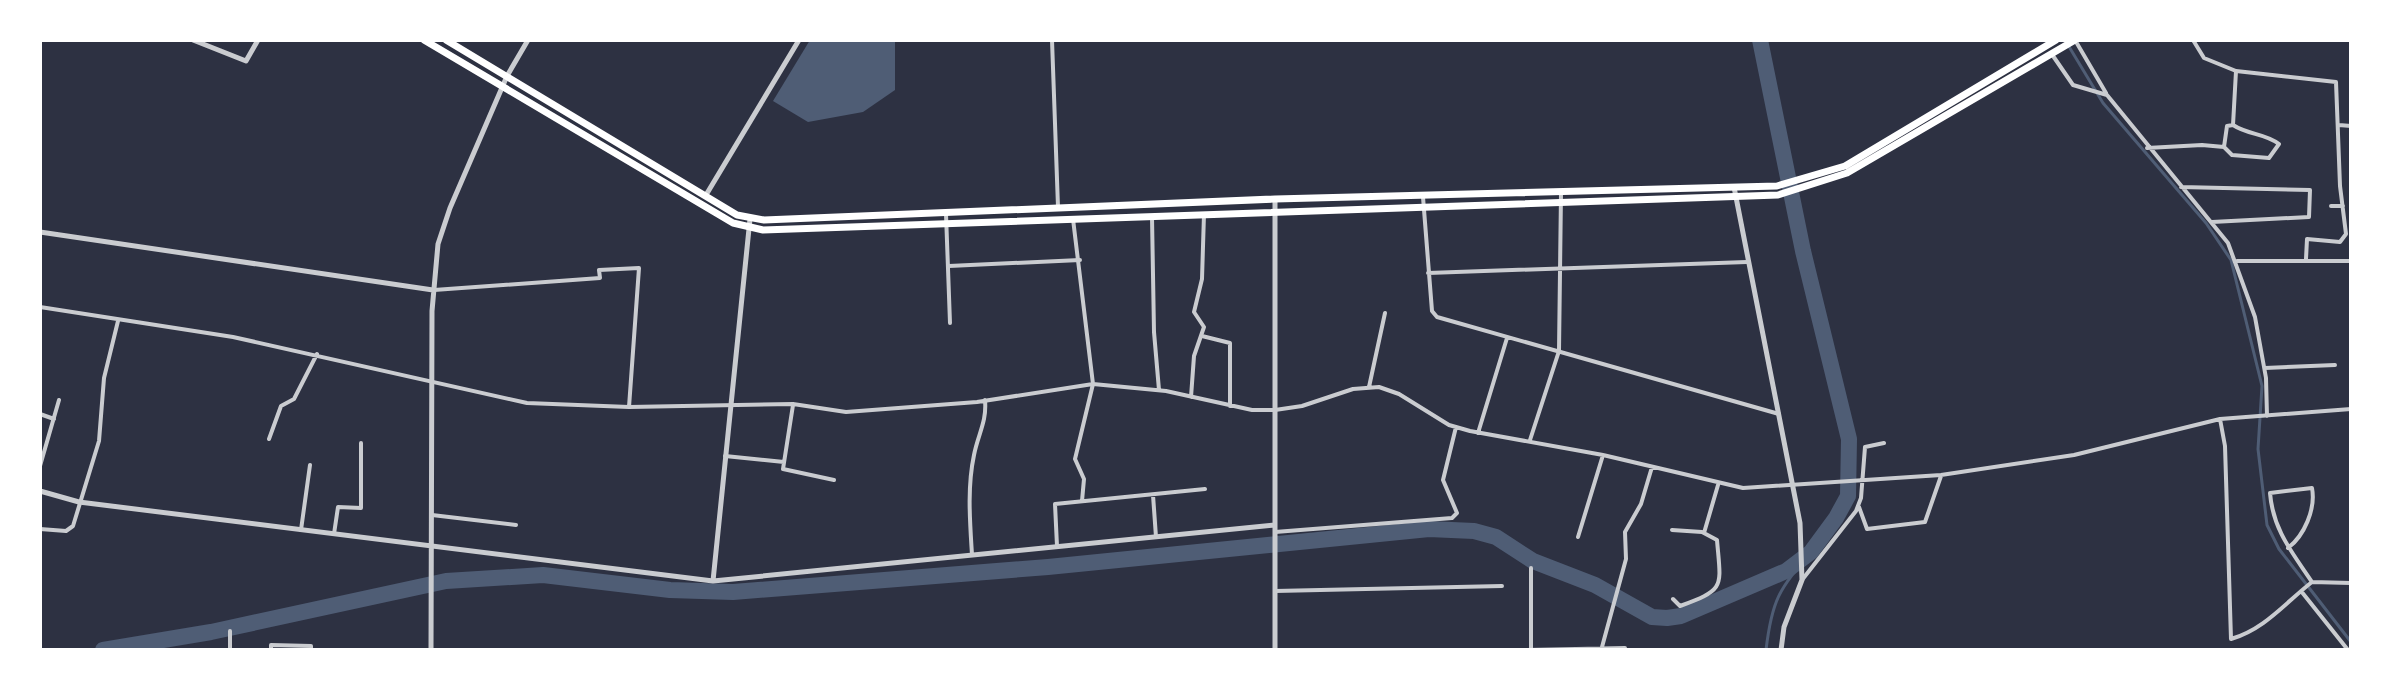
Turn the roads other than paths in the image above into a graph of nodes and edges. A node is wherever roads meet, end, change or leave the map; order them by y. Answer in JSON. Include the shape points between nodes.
{"nodes":[{"id":1,"x":193,"y":40,"type":"edge"},
{"id":2,"x":258,"y":40,"type":"edge"},
{"id":3,"x":424,"y":40,"type":"edge"},
{"id":4,"x":446,"y":40,"type":"edge"},
{"id":5,"x":528,"y":40,"type":"edge"},
{"id":6,"x":799,"y":40,"type":"edge"},
{"id":7,"x":1052,"y":40,"type":"edge"},
{"id":8,"x":2056,"y":40,"type":"edge"},
{"id":9,"x":2193,"y":40,"type":"edge"},
{"id":10,"x":2074,"y":41,"type":"edge"},
{"id":11,"x":2047,"y":45,"type":"junction"},
{"id":12,"x":2052,"y":53,"type":"junction"},
{"id":13,"x":2236,"y":71,"type":"junction"},
{"id":14,"x":507,"y":76,"type":"junction"},
{"id":15,"x":502,"y":87,"type":"junction"},
{"id":16,"x":2105,"y":94,"type":"junction"},
{"id":17,"x":2233,"y":125,"type":"junction"},
{"id":18,"x":2339,"y":125,"type":"junction"},
{"id":19,"x":2351,"y":126,"type":"edge"},
{"id":20,"x":2224,"y":147,"type":"junction"},
{"id":21,"x":2147,"y":148,"type":"junction"},
{"id":22,"x":1734,"y":187,"type":"junction"},
{"id":23,"x":2181,"y":187,"type":"junction"},
{"id":24,"x":1561,"y":193,"type":"junction"},
{"id":25,"x":706,"y":195,"type":"junction"},
{"id":26,"x":1423,"y":197,"type":"junction"},
{"id":27,"x":1734,"y":197,"type":"junction"},
{"id":28,"x":1275,"y":199,"type":"junction"},
{"id":29,"x":1561,"y":203,"type":"junction"},
{"id":30,"x":1423,"y":206,"type":"junction"},
{"id":31,"x":2331,"y":206,"type":"dead end"},
{"id":32,"x":2343,"y":206,"type":"junction"},
{"id":33,"x":1058,"y":207,"type":"junction"},
{"id":34,"x":1275,"y":211,"type":"junction"},
{"id":35,"x":946,"y":213,"type":"junction"},
{"id":36,"x":1204,"y":213,"type":"junction"},
{"id":37,"x":1152,"y":214,"type":"junction"},
{"id":38,"x":1072,"y":217,"type":"junction"},
{"id":39,"x":946,"y":222,"type":"junction"},
{"id":40,"x":2212,"y":222,"type":"junction"},
{"id":41,"x":749,"y":223,"type":"junction"},
{"id":42,"x":40,"y":232,"type":"edge"},
{"id":43,"x":2306,"y":259,"type":"junction"},
{"id":44,"x":1080,"y":260,"type":"junction"},
{"id":45,"x":2237,"y":261,"type":"junction"},
{"id":46,"x":2350,"y":261,"type":"edge"},
{"id":47,"x":1747,"y":262,"type":"junction"},
{"id":48,"x":949,"y":266,"type":"junction"},
{"id":49,"x":1561,"y":269,"type":"junction"},
{"id":50,"x":1428,"y":273,"type":"junction"},
{"id":51,"x":433,"y":290,"type":"junction"},
{"id":52,"x":40,"y":307,"type":"edge"},
{"id":53,"x":1385,"y":313,"type":"dead end"},
{"id":54,"x":118,"y":321,"type":"junction"},
{"id":55,"x":950,"y":323,"type":"dead end"},
{"id":56,"x":1202,"y":336,"type":"junction"},
{"id":57,"x":1507,"y":338,"type":"junction"},
{"id":58,"x":1559,"y":351,"type":"junction"},
{"id":59,"x":317,"y":354,"type":"junction"},
{"id":60,"x":2335,"y":365,"type":"dead end"},
{"id":61,"x":2265,"y":368,"type":"junction"},
{"id":62,"x":433,"y":383,"type":"junction"},
{"id":63,"x":1093,"y":384,"type":"junction"},
{"id":64,"x":1369,"y":387,"type":"junction"},
{"id":65,"x":1159,"y":390,"type":"junction"},
{"id":66,"x":1191,"y":397,"type":"junction"},
{"id":67,"x":59,"y":400,"type":"dead end"},
{"id":68,"x":985,"y":400,"type":"junction"},
{"id":69,"x":730,"y":403,"type":"junction"},
{"id":70,"x":793,"y":404,"type":"junction"},
{"id":71,"x":1230,"y":406,"type":"junction"},
{"id":72,"x":629,"y":407,"type":"junction"},
{"id":73,"x":2351,"y":409,"type":"edge"},
{"id":74,"x":1275,"y":410,"type":"junction"},
{"id":75,"x":40,"y":414,"type":"edge"},
{"id":76,"x":1779,"y":414,"type":"junction"},
{"id":77,"x":2266,"y":416,"type":"junction"},
{"id":78,"x":54,"y":419,"type":"junction"},
{"id":79,"x":2220,"y":419,"type":"junction"},
{"id":80,"x":1456,"y":427,"type":"junction"},
{"id":81,"x":1478,"y":433,"type":"junction"},
{"id":82,"x":269,"y":439,"type":"dead end"},
{"id":83,"x":1530,"y":440,"type":"junction"},
{"id":84,"x":361,"y":443,"type":"dead end"},
{"id":85,"x":1884,"y":443,"type":"dead end"},
{"id":86,"x":1603,"y":455,"type":"junction"},
{"id":87,"x":725,"y":456,"type":"junction"},
{"id":88,"x":784,"y":462,"type":"junction"},
{"id":89,"x":310,"y":465,"type":"dead end"},
{"id":90,"x":40,"y":466,"type":"edge"},
{"id":91,"x":1652,"y":467,"type":"junction"},
{"id":92,"x":1941,"y":475,"type":"junction"},
{"id":93,"x":834,"y":480,"type":"dead end"},
{"id":94,"x":1861,"y":480,"type":"junction"},
{"id":95,"x":1794,"y":483,"type":"junction"},
{"id":96,"x":1718,"y":484,"type":"junction"},
{"id":97,"x":1205,"y":489,"type":"dead end"},
{"id":98,"x":40,"y":491,"type":"edge"},
{"id":99,"x":1153,"y":494,"type":"junction"},
{"id":100,"x":1082,"y":501,"type":"junction"},
{"id":101,"x":79,"y":502,"type":"junction"},
{"id":102,"x":1858,"y":504,"type":"junction"},
{"id":103,"x":432,"y":515,"type":"junction"},
{"id":104,"x":516,"y":525,"type":"dead end"},
{"id":105,"x":40,"y":529,"type":"edge"},
{"id":106,"x":301,"y":530,"type":"junction"},
{"id":107,"x":1274,"y":530,"type":"junction"},
{"id":108,"x":1672,"y":530,"type":"dead end"},
{"id":109,"x":1704,"y":533,"type":"junction"},
{"id":110,"x":334,"y":534,"type":"junction"},
{"id":111,"x":1156,"y":537,"type":"junction"},
{"id":112,"x":1578,"y":537,"type":"dead end"},
{"id":113,"x":431,"y":545,"type":"junction"},
{"id":114,"x":1057,"y":546,"type":"junction"},
{"id":115,"x":2288,"y":548,"type":"junction"},
{"id":116,"x":972,"y":555,"type":"junction"},
{"id":117,"x":1531,"y":568,"type":"dead end"},
{"id":118,"x":1802,"y":580,"type":"junction"},
{"id":119,"x":713,"y":581,"type":"junction"},
{"id":120,"x":2312,"y":582,"type":"junction"},
{"id":121,"x":2351,"y":583,"type":"edge"},
{"id":122,"x":1502,"y":586,"type":"dead end"},
{"id":123,"x":1275,"y":591,"type":"junction"},
{"id":124,"x":2301,"y":591,"type":"junction"},
{"id":125,"x":1673,"y":599,"type":"dead end"},
{"id":126,"x":230,"y":631,"type":"dead end"},
{"id":127,"x":1602,"y":647,"type":"junction"},
{"id":128,"x":1625,"y":648,"type":"dead end"},
{"id":129,"x":1529,"y":649,"type":"edge"},
{"id":130,"x":230,"y":650,"type":"edge"},
{"id":131,"x":271,"y":650,"type":"edge"},
{"id":132,"x":311,"y":650,"type":"edge"},
{"id":133,"x":431,"y":650,"type":"edge"},
{"id":134,"x":1275,"y":650,"type":"edge"},
{"id":135,"x":1781,"y":650,"type":"edge"},
{"id":136,"x":2348,"y":650,"type":"edge"}],
"edges":[{"from":1,"to":2,"type":"street","via":[[246,61]]},
{"from":3,"to":15,"type":"highway"},
{"from":4,"to":14,"type":"highway"},
{"from":5,"to":14,"type":"street"},
{"from":6,"to":25,"type":"street"},
{"from":7,"to":33,"type":"street"},
{"from":8,"to":11,"type":"highway"},
{"from":9,"to":13,"type":"street","via":[[2204,58]]},
{"from":10,"to":12,"type":"highway"},
{"from":10,"to":16,"type":"street"},
{"from":11,"to":12,"type":"street"},
{"from":11,"to":22,"type":"highway","via":[[1845,166],[1777,186]]},
{"from":12,"to":16,"type":"street","via":[[2073,85]]},
{"from":12,"to":27,"type":"highway","via":[[1847,173],[1778,195]]},
{"from":13,"to":17,"type":"street"},
{"from":13,"to":18,"type":"street","via":[[2336,82]]},
{"from":14,"to":15,"type":"street"},
{"from":14,"to":25,"type":"highway"},
{"from":15,"to":41,"type":"highway","via":[[733,223]]},
{"from":15,"to":51,"type":"street","via":[[450,208],[438,244]]},
{"from":16,"to":21,"type":"street"},
{"from":17,"to":20,"type":"street","via":[[2227,126]]},
{"from":17,"to":20,"type":"street","via":[[2279,144],[2269,158],[2232,155]]},
{"from":18,"to":19,"type":"street"},
{"from":18,"to":32,"type":"street"},
{"from":20,"to":21,"type":"street"},
{"from":21,"to":23,"type":"street"},
{"from":22,"to":24,"type":"highway"},
{"from":22,"to":27,"type":"street"},
{"from":23,"to":40,"type":"street"},
{"from":23,"to":40,"type":"street","via":[[2310,190],[2309,217]]},
{"from":24,"to":26,"type":"highway"},
{"from":24,"to":29,"type":"street"},
{"from":25,"to":41,"type":"highway"},
{"from":26,"to":28,"type":"highway"},
{"from":26,"to":30,"type":"street"},
{"from":27,"to":29,"type":"highway"},
{"from":27,"to":47,"type":"street"},
{"from":28,"to":33,"type":"highway"},
{"from":28,"to":34,"type":"street"},
{"from":29,"to":30,"type":"highway"},
{"from":29,"to":49,"type":"street"},
{"from":30,"to":34,"type":"highway"},
{"from":30,"to":50,"type":"street"},
{"from":31,"to":32,"type":"street"},
{"from":32,"to":43,"type":"street","via":[[2344,237],[2340,242],[2307,239]]},
{"from":33,"to":35,"type":"highway"},
{"from":34,"to":36,"type":"highway"},
{"from":34,"to":74,"type":"street"},
{"from":35,"to":39,"type":"street"},
{"from":35,"to":41,"type":"highway"},
{"from":36,"to":37,"type":"highway"},
{"from":36,"to":56,"type":"street","via":[[1202,279],[1194,312],[1204,327]]},
{"from":37,"to":38,"type":"highway"},
{"from":37,"to":65,"type":"street"},
{"from":38,"to":39,"type":"highway"},
{"from":38,"to":44,"type":"street"},
{"from":39,"to":41,"type":"highway"},
{"from":39,"to":48,"type":"street"},
{"from":40,"to":45,"type":"street"},
{"from":41,"to":69,"type":"street"},
{"from":42,"to":51,"type":"street"},
{"from":43,"to":45,"type":"street"},
{"from":43,"to":46,"type":"street"},
{"from":44,"to":48,"type":"street"},
{"from":44,"to":63,"type":"street"},
{"from":45,"to":61,"type":"street"},
{"from":47,"to":49,"type":"street"},
{"from":47,"to":76,"type":"street"},
{"from":48,"to":55,"type":"street"},
{"from":49,"to":50,"type":"street"},
{"from":49,"to":58,"type":"street"},
{"from":50,"to":57,"type":"street","via":[[1437,317]]},
{"from":51,"to":62,"type":"street"},
{"from":51,"to":72,"type":"street","via":[[600,278],[599,270],[639,268]]},
{"from":52,"to":54,"type":"street"},
{"from":53,"to":64,"type":"street"},
{"from":54,"to":59,"type":"street"},
{"from":54,"to":101,"type":"street","via":[[104,378],[99,441]]},
{"from":56,"to":66,"type":"street","via":[[1194,356]]},
{"from":56,"to":71,"type":"street","via":[[1230,343]]},
{"from":57,"to":58,"type":"street"},
{"from":57,"to":81,"type":"street"},
{"from":58,"to":76,"type":"street"},
{"from":58,"to":83,"type":"street"},
{"from":59,"to":62,"type":"street"},
{"from":59,"to":82,"type":"street","via":[[294,399],[281,406]]},
{"from":60,"to":61,"type":"street"},
{"from":61,"to":77,"type":"street"},
{"from":62,"to":72,"type":"street","via":[[527,403]]},
{"from":62,"to":103,"type":"street"},
{"from":63,"to":65,"type":"street"},
{"from":63,"to":68,"type":"street"},
{"from":63,"to":100,"type":"street","via":[[1075,459],[1084,479]]},
{"from":64,"to":74,"type":"street"},
{"from":64,"to":80,"type":"street","via":[[1399,394]]},
{"from":65,"to":66,"type":"street"},
{"from":66,"to":71,"type":"street"},
{"from":67,"to":78,"type":"street"},
{"from":68,"to":70,"type":"street","via":[[846,412]]},
{"from":68,"to":116,"type":"street","via":[[969,498]]},
{"from":69,"to":70,"type":"street"},
{"from":69,"to":72,"type":"street"},
{"from":69,"to":87,"type":"street"},
{"from":70,"to":88,"type":"street"},
{"from":71,"to":74,"type":"street"},
{"from":73,"to":77,"type":"street"},
{"from":74,"to":107,"type":"street"},
{"from":75,"to":78,"type":"street"},
{"from":76,"to":95,"type":"street"},
{"from":77,"to":79,"type":"street"},
{"from":78,"to":90,"type":"street"},
{"from":79,"to":92,"type":"street","via":[[2074,455]]},
{"from":79,"to":124,"type":"street","via":[[2231,639],[2265,623]]},
{"from":80,"to":81,"type":"street"},
{"from":80,"to":107,"type":"street","via":[[1443,480],[1457,513],[1452,518]]},
{"from":81,"to":83,"type":"street"},
{"from":83,"to":86,"type":"street"},
{"from":84,"to":110,"type":"street","via":[[361,508],[338,507]]},
{"from":85,"to":94,"type":"street","via":[[1865,447]]},
{"from":86,"to":91,"type":"street"},
{"from":86,"to":112,"type":"street"},
{"from":87,"to":88,"type":"street"},
{"from":87,"to":119,"type":"street"},
{"from":88,"to":93,"type":"street","via":[[783,469]]},
{"from":89,"to":106,"type":"street"},
{"from":91,"to":96,"type":"street"},
{"from":91,"to":127,"type":"street","via":[[1638,512],[1625,532],[1626,559]]},
{"from":92,"to":94,"type":"street"},
{"from":92,"to":102,"type":"street","via":[[1925,522],[1867,529]]},
{"from":94,"to":95,"type":"street"},
{"from":94,"to":102,"type":"street"},
{"from":95,"to":96,"type":"street","via":[[1743,488]]},
{"from":95,"to":118,"type":"street"},
{"from":96,"to":109,"type":"street"},
{"from":97,"to":99,"type":"street"},
{"from":98,"to":101,"type":"street"},
{"from":99,"to":100,"type":"street"},
{"from":99,"to":111,"type":"street"},
{"from":100,"to":114,"type":"street","via":[[1055,504]]},
{"from":101,"to":105,"type":"street","via":[[73,526],[66,531]]},
{"from":101,"to":106,"type":"street"},
{"from":102,"to":118,"type":"street"},
{"from":103,"to":104,"type":"street"},
{"from":103,"to":113,"type":"street"},
{"from":106,"to":110,"type":"street"},
{"from":107,"to":111,"type":"street"},
{"from":107,"to":123,"type":"street"},
{"from":108,"to":109,"type":"street"},
{"from":109,"to":125,"type":"street","via":[[1717,540],[1717,589],[1680,606]]},
{"from":110,"to":113,"type":"street"},
{"from":111,"to":114,"type":"street"},
{"from":113,"to":119,"type":"street"},
{"from":113,"to":133,"type":"street"},
{"from":114,"to":116,"type":"street"},
{"from":115,"to":115,"type":"street","via":[[2305,526],[2312,488],[2270,493],[2275,522]]},
{"from":115,"to":120,"type":"street"},
{"from":116,"to":119,"type":"street"},
{"from":117,"to":129,"type":"street"},
{"from":118,"to":135,"type":"street"},
{"from":120,"to":121,"type":"street"},
{"from":120,"to":124,"type":"street"},
{"from":122,"to":123,"type":"street"},
{"from":123,"to":134,"type":"street"},
{"from":124,"to":136,"type":"street"},
{"from":126,"to":130,"type":"street"},
{"from":127,"to":128,"type":"street"},
{"from":127,"to":129,"type":"street"},
{"from":131,"to":132,"type":"street","via":[[271,645]]}]}
